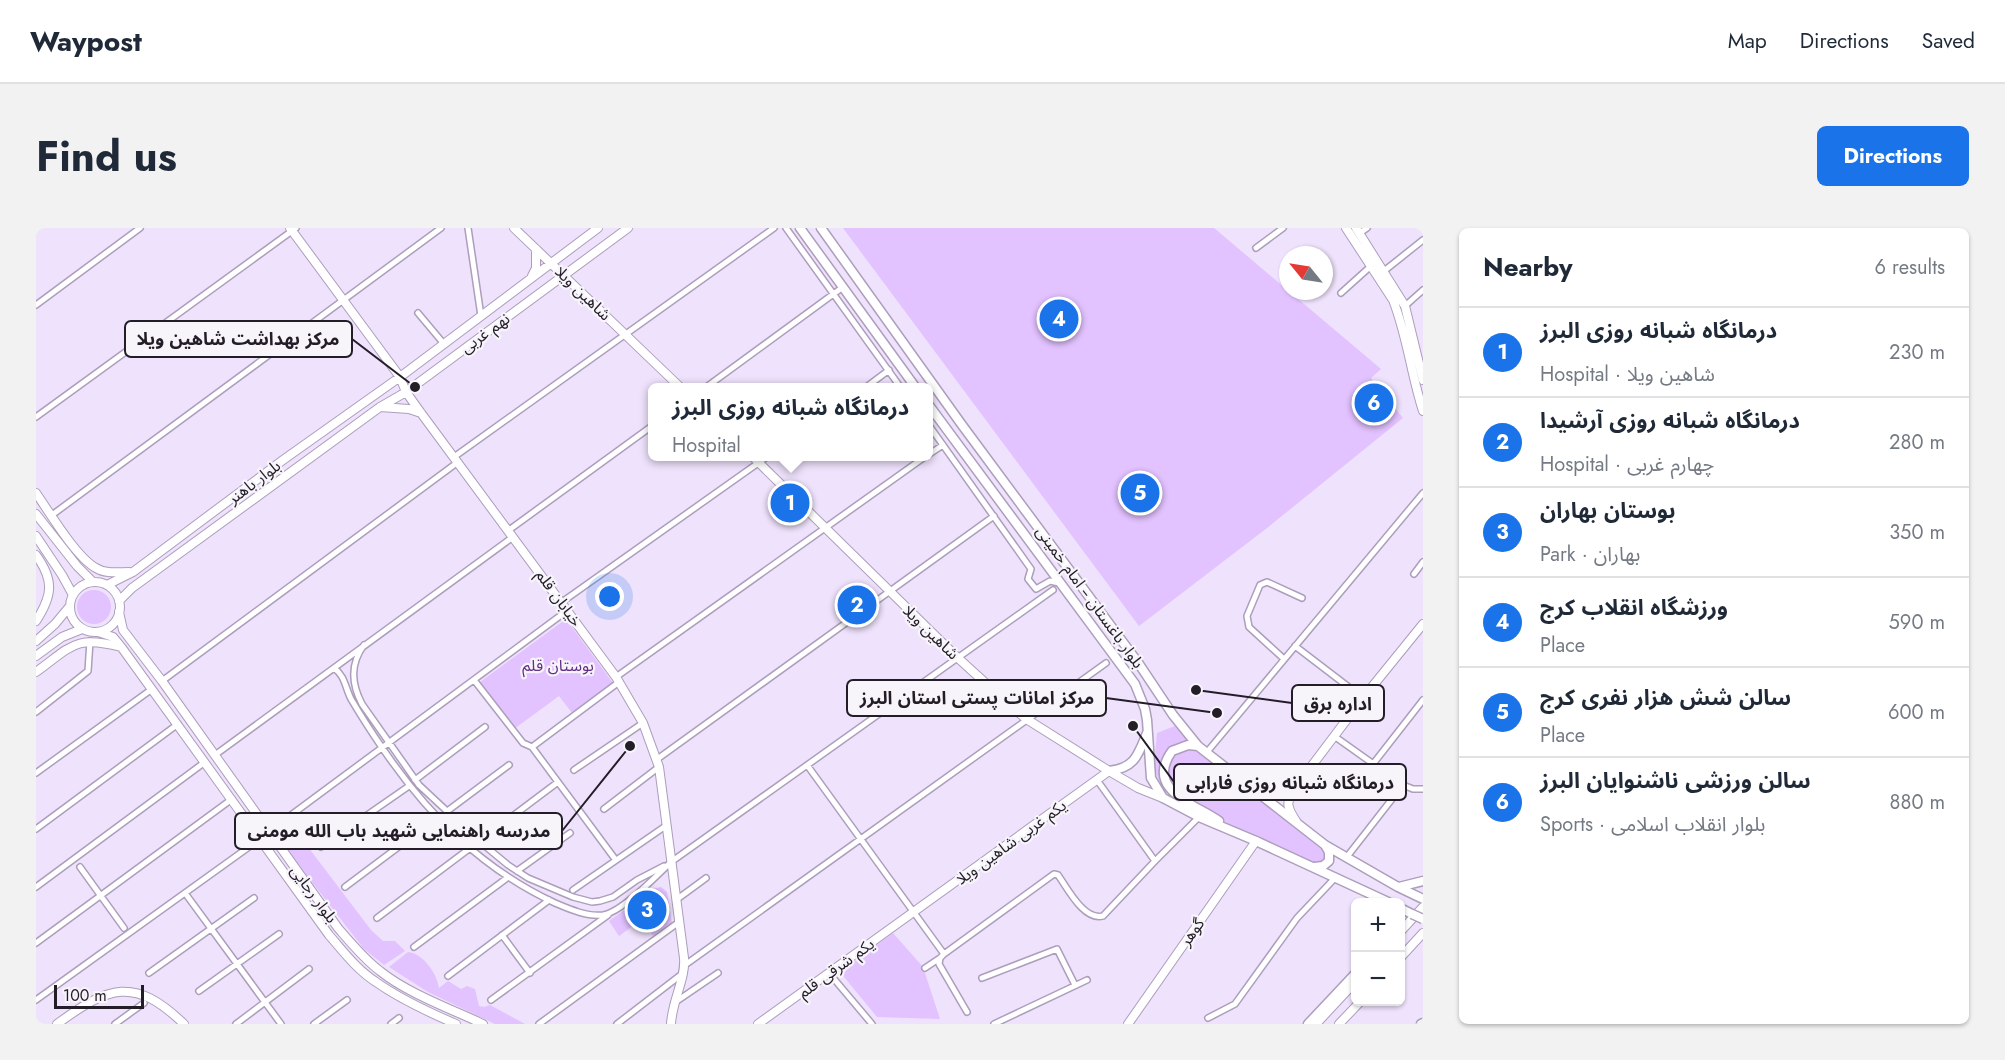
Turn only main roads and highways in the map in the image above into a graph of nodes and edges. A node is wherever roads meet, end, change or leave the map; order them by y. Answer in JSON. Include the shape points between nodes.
{"nodes":[{"id":1,"x":514,"y":228,"type":"edge"},
{"id":2,"x":598,"y":228,"type":"edge"},
{"id":3,"x":628,"y":228,"type":"edge"},
{"id":4,"x":815,"y":228,"type":"edge"},
{"id":5,"x":1346,"y":228,"type":"edge"},
{"id":6,"x":293,"y":229,"type":"edge"},
{"id":7,"x":1361,"y":230,"type":"edge"},
{"id":8,"x":802,"y":231,"type":"edge"},
{"id":9,"x":823,"y":232,"type":"edge"},
{"id":10,"x":812,"y":244,"type":"junction"},
{"id":11,"x":536,"y":249,"type":"junction"},
{"id":12,"x":552,"y":263,"type":"junction"},
{"id":13,"x":564,"y":275,"type":"junction"},
{"id":14,"x":531,"y":279,"type":"junction"},
{"id":15,"x":400,"y":377,"type":"junction"},
{"id":16,"x":1423,"y":378,"type":"edge"},
{"id":17,"x":677,"y":383,"type":"edge"},
{"id":18,"x":913,"y":383,"type":"edge"},
{"id":19,"x":406,"y":392,"type":"junction"},
{"id":20,"x":380,"y":407,"type":"junction"},
{"id":21,"x":933,"y":411,"type":"edge"},
{"id":22,"x":1423,"y":411,"type":"edge"},
{"id":23,"x":421,"y":413,"type":"junction"},
{"id":24,"x":757,"y":461,"type":"edge"},
{"id":25,"x":1009,"y":486,"type":"junction"},
{"id":26,"x":36,"y":494,"type":"edge"},
{"id":27,"x":995,"y":496,"type":"junction"},
{"id":28,"x":1023,"y":505,"type":"junction"},
{"id":29,"x":46,"y":507,"type":"junction"},
{"id":30,"x":36,"y":514,"type":"edge"},
{"id":31,"x":1009,"y":515,"type":"junction"},
{"id":32,"x":49,"y":530,"type":"junction"},
{"id":33,"x":36,"y":536,"type":"edge"},
{"id":34,"x":36,"y":547,"type":"edge"},
{"id":35,"x":36,"y":555,"type":"edge"},
{"id":36,"x":50,"y":557,"type":"junction"},
{"id":37,"x":77,"y":566,"type":"junction"},
{"id":38,"x":133,"y":572,"type":"junction"},
{"id":39,"x":62,"y":575,"type":"junction"},
{"id":40,"x":93,"y":582,"type":"junction"},
{"id":41,"x":107,"y":585,"type":"junction"},
{"id":42,"x":73,"y":595,"type":"junction"},
{"id":43,"x":119,"y":601,"type":"junction"},
{"id":44,"x":70,"y":606,"type":"junction"},
{"id":45,"x":119,"y":612,"type":"junction"},
{"id":46,"x":36,"y":621,"type":"edge"},
{"id":47,"x":1423,"y":624,"type":"edge"},
{"id":48,"x":50,"y":628,"type":"junction"},
{"id":49,"x":82,"y":629,"type":"junction"},
{"id":50,"x":98,"y":632,"type":"junction"},
{"id":51,"x":36,"y":636,"type":"edge"},
{"id":52,"x":36,"y":641,"type":"edge"},
{"id":53,"x":122,"y":648,"type":"junction"},
{"id":54,"x":36,"y":656,"type":"edge"},
{"id":55,"x":36,"y":672,"type":"edge"},
{"id":56,"x":1148,"y":730,"type":"junction"},
{"id":57,"x":1198,"y":746,"type":"junction"},
{"id":58,"x":1109,"y":771,"type":"junction"},
{"id":59,"x":1164,"y":798,"type":"junction"},
{"id":60,"x":1300,"y":827,"type":"junction"},
{"id":61,"x":1233,"y":831,"type":"junction"},
{"id":62,"x":1256,"y":841,"type":"junction"},
{"id":63,"x":1325,"y":845,"type":"junction"},
{"id":64,"x":1314,"y":867,"type":"junction"},
{"id":65,"x":1423,"y":881,"type":"edge"},
{"id":66,"x":1398,"y":887,"type":"junction"},
{"id":67,"x":1377,"y":898,"type":"edge"},
{"id":68,"x":1423,"y":898,"type":"edge"},
{"id":69,"x":1423,"y":907,"type":"edge"},
{"id":70,"x":1405,"y":910,"type":"edge"},
{"id":71,"x":914,"y":912,"type":"joint"},
{"id":72,"x":1423,"y":919,"type":"edge"},
{"id":73,"x":1405,"y":927,"type":"edge"},
{"id":74,"x":1423,"y":933,"type":"edge"},
{"id":75,"x":1405,"y":953,"type":"edge"},
{"id":76,"x":382,"y":973,"type":"junction"},
{"id":77,"x":1351,"y":978,"type":"edge"},
{"id":78,"x":375,"y":982,"type":"junction"},
{"id":79,"x":1351,"y":986,"type":"edge"},
{"id":80,"x":1356,"y":1006,"type":"edge"},
{"id":81,"x":57,"y":1024,"type":"edge"},
{"id":82,"x":184,"y":1024,"type":"edge"},
{"id":83,"x":456,"y":1024,"type":"edge"},
{"id":84,"x":483,"y":1024,"type":"edge"},
{"id":85,"x":671,"y":1024,"type":"edge"},
{"id":86,"x":758,"y":1024,"type":"edge"},
{"id":87,"x":1128,"y":1024,"type":"edge"},
{"id":88,"x":1308,"y":1024,"type":"edge"},
{"id":89,"x":1316,"y":1024,"type":"edge"},
{"id":90,"x":1339,"y":1024,"type":"edge"}],
"edges":[{"from":1,"to":11,"type":"main road","name":"شاهین ویلا"},
{"from":2,"to":12,"type":"main road","name":"نهم غربی"},
{"from":3,"to":13,"type":"main road","name":"نهم غربی"},
{"from":4,"to":8,"type":"main road","via":[[810,233]]},
{"from":5,"to":22,"type":"main road","via":[[1393,300]]},
{"from":6,"to":15,"type":"main road","name":"خیابان قلم"},
{"from":7,"to":16,"type":"main road","via":[[1405,306]]},
{"from":8,"to":10,"type":"main road"},
{"from":9,"to":10,"type":"main road"},
{"from":9,"to":25,"type":"main road","name":"بلوار باغستان -- امام خمینی"},
{"from":10,"to":18,"type":"main road"},
{"from":11,"to":12,"type":"main road","name":"شاهین ویلا"},
{"from":11,"to":14,"type":"main road","name":"شاهین ویلا","via":[[536,268]]},
{"from":12,"to":13,"type":"main road","name":"شاهین ویلا"},
{"from":12,"to":14,"type":"main road","name":"نهم غربی"},
{"from":13,"to":17,"type":"main road","name":"شاهین ویلا"},
{"from":13,"to":19,"type":"main road","name":"نهم غربی"},
{"from":14,"to":15,"type":"main road","name":"نهم غربی"},
{"from":15,"to":19,"type":"main road","name":"خیابان قلم"},
{"from":15,"to":38,"type":"main road","name":"بلوار باهنر"},
{"from":19,"to":20,"type":"main road","name":"بلوار باهنر"},
{"from":19,"to":23,"type":"main road","name":"خیابان قلم"},
{"from":20,"to":23,"type":"main road"},
{"from":20,"to":43,"type":"main road","name":"بلوار باهنر"},
{"from":21,"to":27,"type":"main road","name":"بلوار باغستان -- امام خمینی"},
{"from":23,"to":85,"type":"main road","name":"خیابان قلم","via":[[618,680],[642,723],[657,764],[685,965]]},
{"from":24,"to":58,"type":"main road","name":"شاهین ویلا","via":[[958,658],[1028,720]]},
{"from":25,"to":27,"type":"main road","via":[[1004,495]]},
{"from":25,"to":28,"type":"main road","name":"بلوار باغستان -- امام خمینی"},
{"from":26,"to":29,"type":"main road"},
{"from":27,"to":31,"type":"main road","name":"بلوار باغستان -- امام خمینی"},
{"from":28,"to":31,"type":"main road","via":[[1013,506]]},
{"from":28,"to":57,"type":"main road","name":"بلوار باغستان -- امام خمینی"},
{"from":29,"to":32,"type":"main road"},
{"from":29,"to":38,"type":"main road","via":[[79,553],[96,568],[111,573]]},
{"from":30,"to":32,"type":"main road"},
{"from":31,"to":56,"type":"main road","name":"بلوار باغستان -- امام خمینی","via":[[1135,684]]},
{"from":32,"to":37,"type":"main road"},
{"from":33,"to":36,"type":"main road"},
{"from":34,"to":36,"type":"main road"},
{"from":35,"to":46,"type":"main road","via":[[49,578],[49,591]]},
{"from":36,"to":39,"type":"main road"},
{"from":37,"to":39,"type":"main road","via":[[72,575]]},
{"from":37,"to":40,"type":"main road"},
{"from":38,"to":41,"type":"main road","name":"بلوار باهنر"},
{"from":39,"to":42,"type":"main road"},
{"from":40,"to":41,"type":"main road"},
{"from":40,"to":42,"type":"main road","via":[[81,586]]},
{"from":41,"to":43,"type":"main road"},
{"from":42,"to":44,"type":"main road"},
{"from":43,"to":45,"type":"main road"},
{"from":44,"to":48,"type":"main road"},
{"from":44,"to":49,"type":"main road","via":[[74,621]]},
{"from":45,"to":50,"type":"main road","via":[[112,625]]},
{"from":45,"to":76,"type":"main road","name":"بلوار رجایی","via":[[123,630],[338,928]]},
{"from":47,"to":60,"type":"main road","via":[[1288,799],[1289,810]]},
{"from":48,"to":51,"type":"main road"},
{"from":48,"to":52,"type":"main road"},
{"from":49,"to":50,"type":"main road"},
{"from":49,"to":54,"type":"main road","via":[[63,636]]},
{"from":50,"to":53,"type":"main road","name":"بلوار رجایی","via":[[113,637]]},
{"from":53,"to":55,"type":"main road","via":[[79,642]]},
{"from":53,"to":78,"type":"main road","name":"بلوار رجایی","via":[[329,935]]},
{"from":56,"to":58,"type":"main road","via":[[1134,762]]},
{"from":56,"to":59,"type":"main road","name":"بلوار باغستان -- امام خمینی","via":[[1151,778]]},
{"from":57,"to":60,"type":"main road","name":"بلوار باغستان -- امام خمینی"},
{"from":57,"to":61,"type":"main road","via":[[1172,751],[1165,765],[1166,782],[1175,796]]},
{"from":58,"to":59,"type":"main road","name":"شاهین ویلا"},
{"from":58,"to":71,"type":"main road","name":"یکم غربی شاهین ویلا"},
{"from":59,"to":61,"type":"main road"},
{"from":60,"to":63,"type":"main road","name":"بلوار باغستان -- امام خمینی"},
{"from":61,"to":62,"type":"main road"},
{"from":62,"to":64,"type":"main road"},
{"from":62,"to":87,"type":"main road","name":"گوهر"},
{"from":63,"to":64,"type":"main road","via":[[1329,861]]},
{"from":63,"to":66,"type":"main road","name":"بلوار باغستان -- امام خمینی"},
{"from":64,"to":67,"type":"main road"},
{"from":65,"to":66,"type":"main road"},
{"from":66,"to":68,"type":"main road","name":"بلوار باغستان -- امام خمینی"},
{"from":69,"to":73,"type":"main road"},
{"from":70,"to":72,"type":"main road","bridge":true},
{"from":71,"to":86,"type":"main road","name":"یکم شرقی قلم"},
{"from":74,"to":75,"type":"main road"},
{"from":76,"to":78,"type":"main road"},
{"from":76,"to":84,"type":"main road","name":"بلوار رجایی"},
{"from":77,"to":88,"type":"main road"},
{"from":78,"to":83,"type":"main road","name":"بلوار رجایی"},
{"from":79,"to":89,"type":"main road"},
{"from":80,"to":90,"type":"main road"},
{"from":81,"to":82,"type":"main road","via":[[95,999],[116,992],[138,992],[154,999]]}]}
